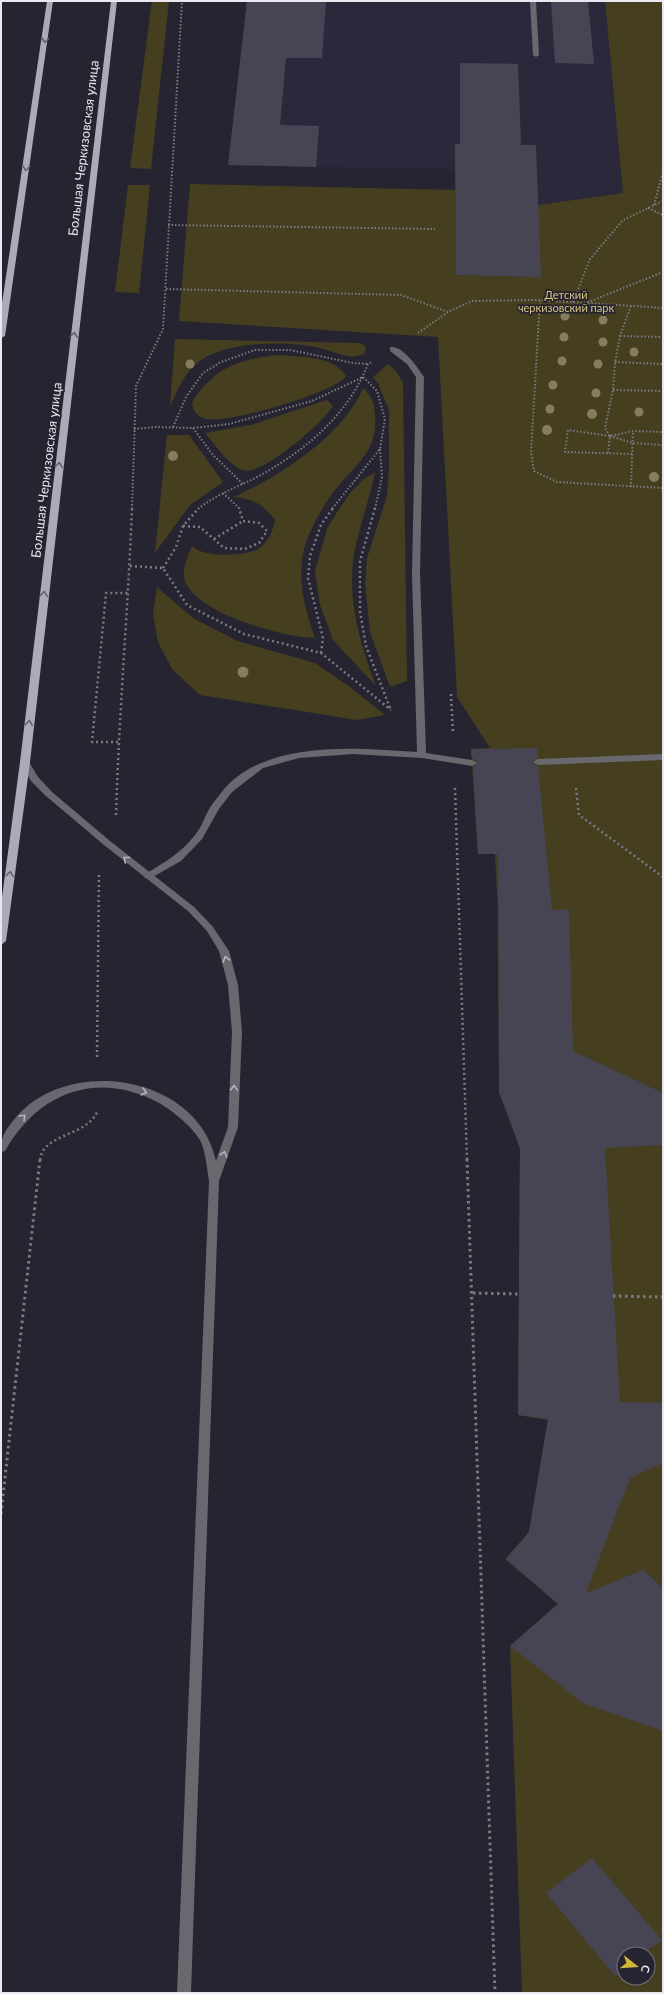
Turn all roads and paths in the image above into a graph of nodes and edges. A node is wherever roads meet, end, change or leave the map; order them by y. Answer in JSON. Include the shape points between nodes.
{"nodes":[{"id":1,"x":50,"y":1,"type":"edge"},
{"id":2,"x":114,"y":1,"type":"edge"},
{"id":3,"x":182,"y":1,"type":"edge"},
{"id":4,"x":533,"y":1,"type":"edge"},
{"id":5,"x":536,"y":55,"type":"dead end"},
{"id":6,"x":663,"y":172,"type":"edge"},
{"id":7,"x":663,"y":201,"type":"edge"},
{"id":8,"x":654,"y":205,"type":"junction"},
{"id":9,"x":648,"y":208,"type":"junction"},
{"id":10,"x":663,"y":215,"type":"edge"},
{"id":11,"x":168,"y":225,"type":"junction"},
{"id":12,"x":434,"y":229,"type":"dead end"},
{"id":13,"x":663,"y":272,"type":"edge"},
{"id":14,"x":166,"y":289,"type":"junction"},
{"id":15,"x":540,"y":300,"type":"junction"},
{"id":16,"x":573,"y":302,"type":"junction"},
{"id":17,"x":586,"y":303,"type":"junction"},
{"id":18,"x":631,"y":306,"type":"junction"},
{"id":19,"x":663,"y":308,"type":"edge"},
{"id":20,"x":448,"y":312,"type":"junction"},
{"id":21,"x":1,"y":336,"type":"edge"},
{"id":22,"x":620,"y":336,"type":"junction"},
{"id":23,"x":663,"y":338,"type":"edge"},
{"id":24,"x":393,"y":349,"type":"junction"},
{"id":25,"x":615,"y":362,"type":"junction"},
{"id":26,"x":368,"y":364,"type":"junction"},
{"id":27,"x":663,"y":364,"type":"edge"},
{"id":28,"x":362,"y":377,"type":"junction"},
{"id":29,"x":613,"y":390,"type":"junction"},
{"id":30,"x":663,"y":391,"type":"edge"},
{"id":31,"x":173,"y":427,"type":"junction"},
{"id":32,"x":193,"y":428,"type":"junction"},
{"id":33,"x":134,"y":429,"type":"junction"},
{"id":34,"x":633,"y":431,"type":"junction"},
{"id":35,"x":663,"y":432,"type":"edge"},
{"id":36,"x":610,"y":436,"type":"junction"},
{"id":37,"x":633,"y":443,"type":"junction"},
{"id":38,"x":663,"y":445,"type":"edge"},
{"id":39,"x":380,"y":449,"type":"junction"},
{"id":40,"x":608,"y":453,"type":"junction"},
{"id":41,"x":632,"y":454,"type":"junction"},
{"id":42,"x":243,"y":484,"type":"junction"},
{"id":43,"x":631,"y":487,"type":"junction"},
{"id":44,"x":663,"y":488,"type":"edge"},
{"id":45,"x":223,"y":493,"type":"junction"},
{"id":46,"x":243,"y":521,"type":"junction"},
{"id":47,"x":183,"y":526,"type":"junction"},
{"id":48,"x":214,"y":539,"type":"junction"},
{"id":49,"x":130,"y":566,"type":"junction"},
{"id":50,"x":163,"y":568,"type":"junction"},
{"id":51,"x":129,"y":593,"type":"junction"},
{"id":52,"x":321,"y":653,"type":"junction"},
{"id":53,"x":451,"y":694,"type":"dead end"},
{"id":54,"x":391,"y":710,"type":"junction"},
{"id":55,"x":421,"y":735,"type":"junction"},
{"id":56,"x":118,"y":742,"type":"junction"},
{"id":57,"x":422,"y":755,"type":"junction"},
{"id":58,"x":663,"y":757,"type":"edge"},
{"id":59,"x":454,"y":761,"type":"junction"},
{"id":60,"x":25,"y":762,"type":"junction"},
{"id":61,"x":538,"y":762,"type":"dead end"},
{"id":62,"x":573,"y":762,"type":"junction"},
{"id":63,"x":472,"y":763,"type":"dead end"},
{"id":64,"x":116,"y":819,"type":"dead end"},
{"id":65,"x":99,"y":866,"type":"dead end"},
{"id":66,"x":148,"y":876,"type":"junction"},
{"id":67,"x":663,"y":878,"type":"edge"},
{"id":68,"x":1,"y":941,"type":"edge"},
{"id":69,"x":97,"y":1060,"type":"dead end"},
{"id":70,"x":97,"y":1108,"type":"dead end"},
{"id":71,"x":1,"y":1148,"type":"edge"},
{"id":72,"x":214,"y":1181,"type":"junction"},
{"id":73,"x":473,"y":1293,"type":"junction"},
{"id":74,"x":519,"y":1294,"type":"dead end"},
{"id":75,"x":613,"y":1296,"type":"dead end"},
{"id":76,"x":663,"y":1297,"type":"edge"},
{"id":77,"x":1,"y":1514,"type":"edge"},
{"id":78,"x":184,"y":1993,"type":"edge"},
{"id":79,"x":495,"y":1993,"type":"edge"}],
"edges":[{"from":1,"to":21,"type":"main road","one_way":true},
{"from":60,"to":2,"type":"main road","name":"Большая Черкизовская улица","one_way":true},
{"from":3,"to":11,"type":"path"},
{"from":4,"to":5,"type":"street"},
{"from":6,"to":8,"type":"path"},
{"from":7,"to":8,"type":"path"},
{"from":8,"to":9,"type":"path"},
{"from":9,"to":10,"type":"path"},
{"from":9,"to":16,"type":"path","via":[[623,220],[590,259]]},
{"from":11,"to":12,"type":"path"},
{"from":11,"to":14,"type":"path"},
{"from":13,"to":17,"type":"path"},
{"from":14,"to":20,"type":"path","via":[[401,295]]},
{"from":14,"to":33,"type":"path","via":[[163,329],[136,386]]},
{"from":15,"to":16,"type":"path"},
{"from":15,"to":20,"type":"path","via":[[472,301]]},
{"from":15,"to":43,"type":"path","via":[[531,452],[534,471],[557,482]]},
{"from":16,"to":17,"type":"path"},
{"from":17,"to":18,"type":"path"},
{"from":18,"to":19,"type":"path"},
{"from":18,"to":22,"type":"path"},
{"from":20,"to":24,"type":"path"},
{"from":22,"to":23,"type":"path"},
{"from":22,"to":25,"type":"path"},
{"from":24,"to":26,"type":"path"},
{"from":24,"to":55,"type":"street","via":[[410,362],[420,377],[416,574]]},
{"from":25,"to":27,"type":"path"},
{"from":25,"to":29,"type":"path"},
{"from":26,"to":28,"type":"path"},
{"from":26,"to":31,"type":"path","via":[[290,350],[255,350],[221,362],[202,373],[186,396]]},
{"from":28,"to":32,"type":"path","via":[[312,402],[230,424]]},
{"from":28,"to":39,"type":"path","via":[[377,391],[385,419]]},
{"from":28,"to":42,"type":"path","via":[[342,410],[323,432],[289,457]]},
{"from":29,"to":30,"type":"path"},
{"from":29,"to":36,"type":"path","via":[[605,428]]},
{"from":31,"to":32,"type":"path"},
{"from":31,"to":33,"type":"path"},
{"from":32,"to":42,"type":"path","via":[[213,455]]},
{"from":33,"to":49,"type":"path"},
{"from":34,"to":35,"type":"path"},
{"from":34,"to":36,"type":"path"},
{"from":34,"to":37,"type":"path"},
{"from":36,"to":37,"type":"path"},
{"from":36,"to":40,"type":"path"},
{"from":36,"to":40,"type":"path","via":[[568,430],[565,452]]},
{"from":37,"to":38,"type":"path"},
{"from":37,"to":41,"type":"path"},
{"from":39,"to":52,"type":"path","via":[[321,525],[310,556],[308,578],[323,638]]},
{"from":39,"to":54,"type":"path","via":[[382,477],[360,561],[360,611],[366,646]]},
{"from":40,"to":41,"type":"path"},
{"from":41,"to":43,"type":"path"},
{"from":42,"to":45,"type":"path"},
{"from":43,"to":44,"type":"path"},
{"from":45,"to":46,"type":"path","via":[[240,509]]},
{"from":45,"to":47,"type":"path","via":[[196,510]]},
{"from":46,"to":48,"type":"path"},
{"from":46,"to":48,"type":"path","via":[[259,524],[267,531],[259,543],[245,549],[224,548]]},
{"from":47,"to":48,"type":"path","via":[[200,527]]},
{"from":47,"to":50,"type":"path","via":[[176,547]]},
{"from":49,"to":50,"type":"path"},
{"from":49,"to":51,"type":"path"},
{"from":50,"to":52,"type":"path","via":[[187,605],[244,634]]},
{"from":51,"to":56,"type":"path"},
{"from":51,"to":56,"type":"path","via":[[106,593],[92,742]]},
{"from":52,"to":54,"type":"path"},
{"from":53,"to":59,"type":"path"},
{"from":54,"to":55,"type":"path"},
{"from":55,"to":57,"type":"street"},
{"from":56,"to":64,"type":"path"},
{"from":57,"to":59,"type":"street"},
{"from":57,"to":66,"type":"street","via":[[353,752],[299,755],[260,766],[229,790],[215,807],[199,837],[178,859]]},
{"from":58,"to":62,"type":"street"},
{"from":59,"to":63,"type":"street"},
{"from":59,"to":73,"type":"path"},
{"from":66,"to":60,"type":"street","one_way":true,"via":[[48,794],[34,779]]},
{"from":68,"to":60,"type":"main road","name":"Большая Черкизовская улица","one_way":true},
{"from":61,"to":62,"type":"street"},
{"from":62,"to":67,"type":"path","via":[[579,815]]},
{"from":65,"to":69,"type":"path"},
{"from":72,"to":66,"type":"street","one_way":true,"via":[[233,1127],[236,1032],[233,985],[224,951],[210,929],[191,909]]},
{"from":70,"to":77,"type":"path","via":[[98,1113],[91,1124],[54,1139],[41,1153]]},
{"from":71,"to":72,"type":"street","one_way":true,"via":[[12,1128],[47,1098],[74,1088],[97,1085],[122,1086],[147,1092],[170,1104],[190,1119],[206,1141]]},
{"from":72,"to":78,"type":"street"},
{"from":73,"to":74,"type":"path"},
{"from":73,"to":79,"type":"path"},
{"from":75,"to":76,"type":"path"}]}
